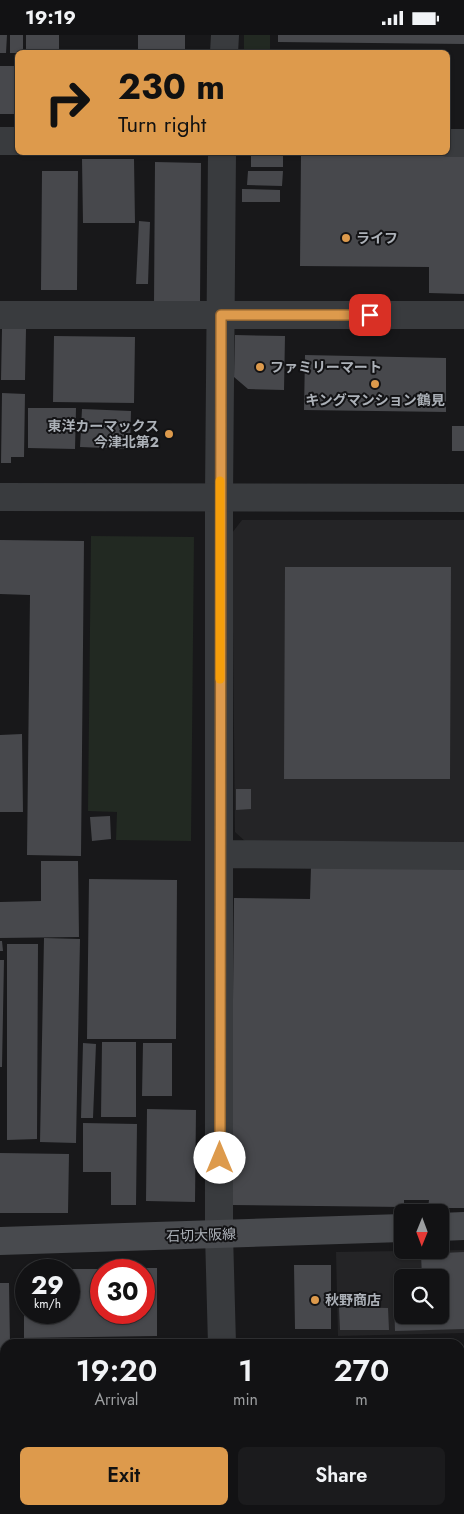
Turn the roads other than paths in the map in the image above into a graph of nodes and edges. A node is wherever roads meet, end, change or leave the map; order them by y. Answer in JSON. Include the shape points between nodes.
{"nodes":[{"id":1,"x":225,"y":35,"type":"edge"},
{"id":2,"x":224,"y":50,"type":"edge"},
{"id":3,"x":0,"y":141,"type":"edge"},
{"id":4,"x":15,"y":141,"type":"edge"},
{"id":5,"x":450,"y":143,"type":"edge"},
{"id":6,"x":464,"y":143,"type":"edge"},
{"id":7,"x":222,"y":155,"type":"edge"},
{"id":8,"x":0,"y":315,"type":"edge"},
{"id":9,"x":221,"y":315,"type":"junction"},
{"id":10,"x":464,"y":315,"type":"edge"},
{"id":11,"x":220,"y":496,"type":"junction"},
{"id":12,"x":0,"y":497,"type":"edge"},
{"id":13,"x":464,"y":498,"type":"edge"},
{"id":14,"x":220,"y":854,"type":"junction"},
{"id":15,"x":464,"y":855,"type":"edge"},
{"id":16,"x":464,"y":1226,"type":"edge"},
{"id":17,"x":449,"y":1227,"type":"edge"},
{"id":18,"x":394,"y":1228,"type":"edge"},
{"id":19,"x":220,"y":1235,"type":"junction"},
{"id":20,"x":0,"y":1241,"type":"edge"},
{"id":21,"x":222,"y":1339,"type":"edge"}],
"edges":[{"from":1,"to":2,"type":"street"},
{"from":3,"to":4,"type":"street"},
{"from":5,"to":6,"type":"street"},
{"from":7,"to":9,"type":"street"},
{"from":8,"to":9,"type":"street"},
{"from":9,"to":10,"type":"street"},
{"from":9,"to":11,"type":"street"},
{"from":11,"to":12,"type":"street"},
{"from":11,"to":13,"type":"street"},
{"from":11,"to":14,"type":"street"},
{"from":14,"to":15,"type":"street"},
{"from":14,"to":19,"type":"street"},
{"from":16,"to":17,"type":"main road"},
{"from":18,"to":19,"type":"main road","name":"石切大阪線"},
{"from":19,"to":20,"type":"main road","name":"石切大阪線"},
{"from":19,"to":21,"type":"street"}]}
